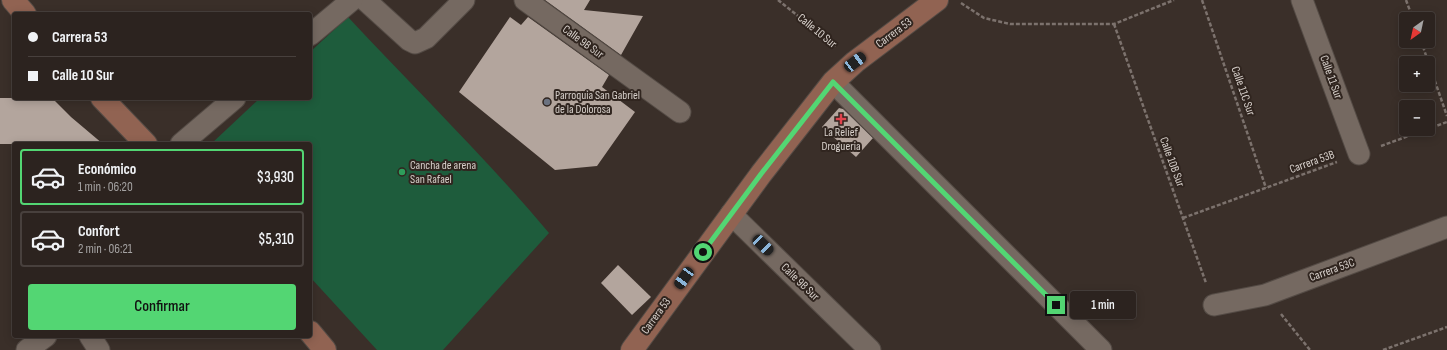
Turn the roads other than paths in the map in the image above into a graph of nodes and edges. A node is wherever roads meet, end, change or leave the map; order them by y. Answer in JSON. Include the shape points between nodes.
{"nodes":[{"id":1,"x":13,"y":0,"type":"edge"},
{"id":2,"x":352,"y":0,"type":"edge"},
{"id":3,"x":365,"y":0,"type":"edge"},
{"id":4,"x":464,"y":0,"type":"edge"},
{"id":5,"x":525,"y":0,"type":"edge"},
{"id":6,"x":937,"y":0,"type":"edge"},
{"id":7,"x":1302,"y":0,"type":"edge"},
{"id":8,"x":23,"y":12,"type":"edge"},
{"id":9,"x":312,"y":33,"type":"edge"},
{"id":10,"x":833,"y":82,"type":"junction"},
{"id":11,"x":104,"y":100,"type":"edge"},
{"id":12,"x":233,"y":100,"type":"edge"},
{"id":13,"x":680,"y":112,"type":"dead end"},
{"id":14,"x":144,"y":142,"type":"edge"},
{"id":15,"x":183,"y":142,"type":"edge"},
{"id":16,"x":1359,"y":154,"type":"road end"},
{"id":17,"x":731,"y":214,"type":"junction"},
{"id":18,"x":1447,"y":227,"type":"edge"},
{"id":19,"x":1214,"y":305,"type":"road end"},
{"id":20,"x":312,"y":334,"type":"edge"},
{"id":21,"x":43,"y":338,"type":"edge"},
{"id":22,"x":91,"y":338,"type":"edge"},
{"id":23,"x":27,"y":350,"type":"edge"},
{"id":24,"x":98,"y":350,"type":"edge"},
{"id":25,"x":325,"y":350,"type":"edge"},
{"id":26,"x":632,"y":350,"type":"edge"},
{"id":27,"x":870,"y":350,"type":"edge"},
{"id":28,"x":1101,"y":350,"type":"edge"}],
"edges":[{"from":1,"to":8,"type":"street"},
{"from":2,"to":9,"type":"street"},
{"from":3,"to":4,"type":"street","via":[[415,43],[426,38]]},
{"from":5,"to":13,"type":"street","name":"Calle 9B Sur"},
{"from":6,"to":10,"type":"street","name":"Carrera 53","via":[[855,62]]},
{"from":7,"to":16,"type":"street","name":"Calle 11 Sur"},
{"from":10,"to":17,"type":"street","name":"Carrera 53"},
{"from":10,"to":28,"type":"street"},
{"from":11,"to":14,"type":"street"},
{"from":12,"to":15,"type":"street"},
{"from":17,"to":26,"type":"street","name":"Carrera 53"},
{"from":17,"to":27,"type":"street","name":"Calle 9B Sur"},
{"from":18,"to":19,"type":"street","name":"Carrera 53C","via":[[1265,295]]},
{"from":20,"to":25,"type":"street"},
{"from":21,"to":23,"type":"street"},
{"from":22,"to":24,"type":"street"}]}
